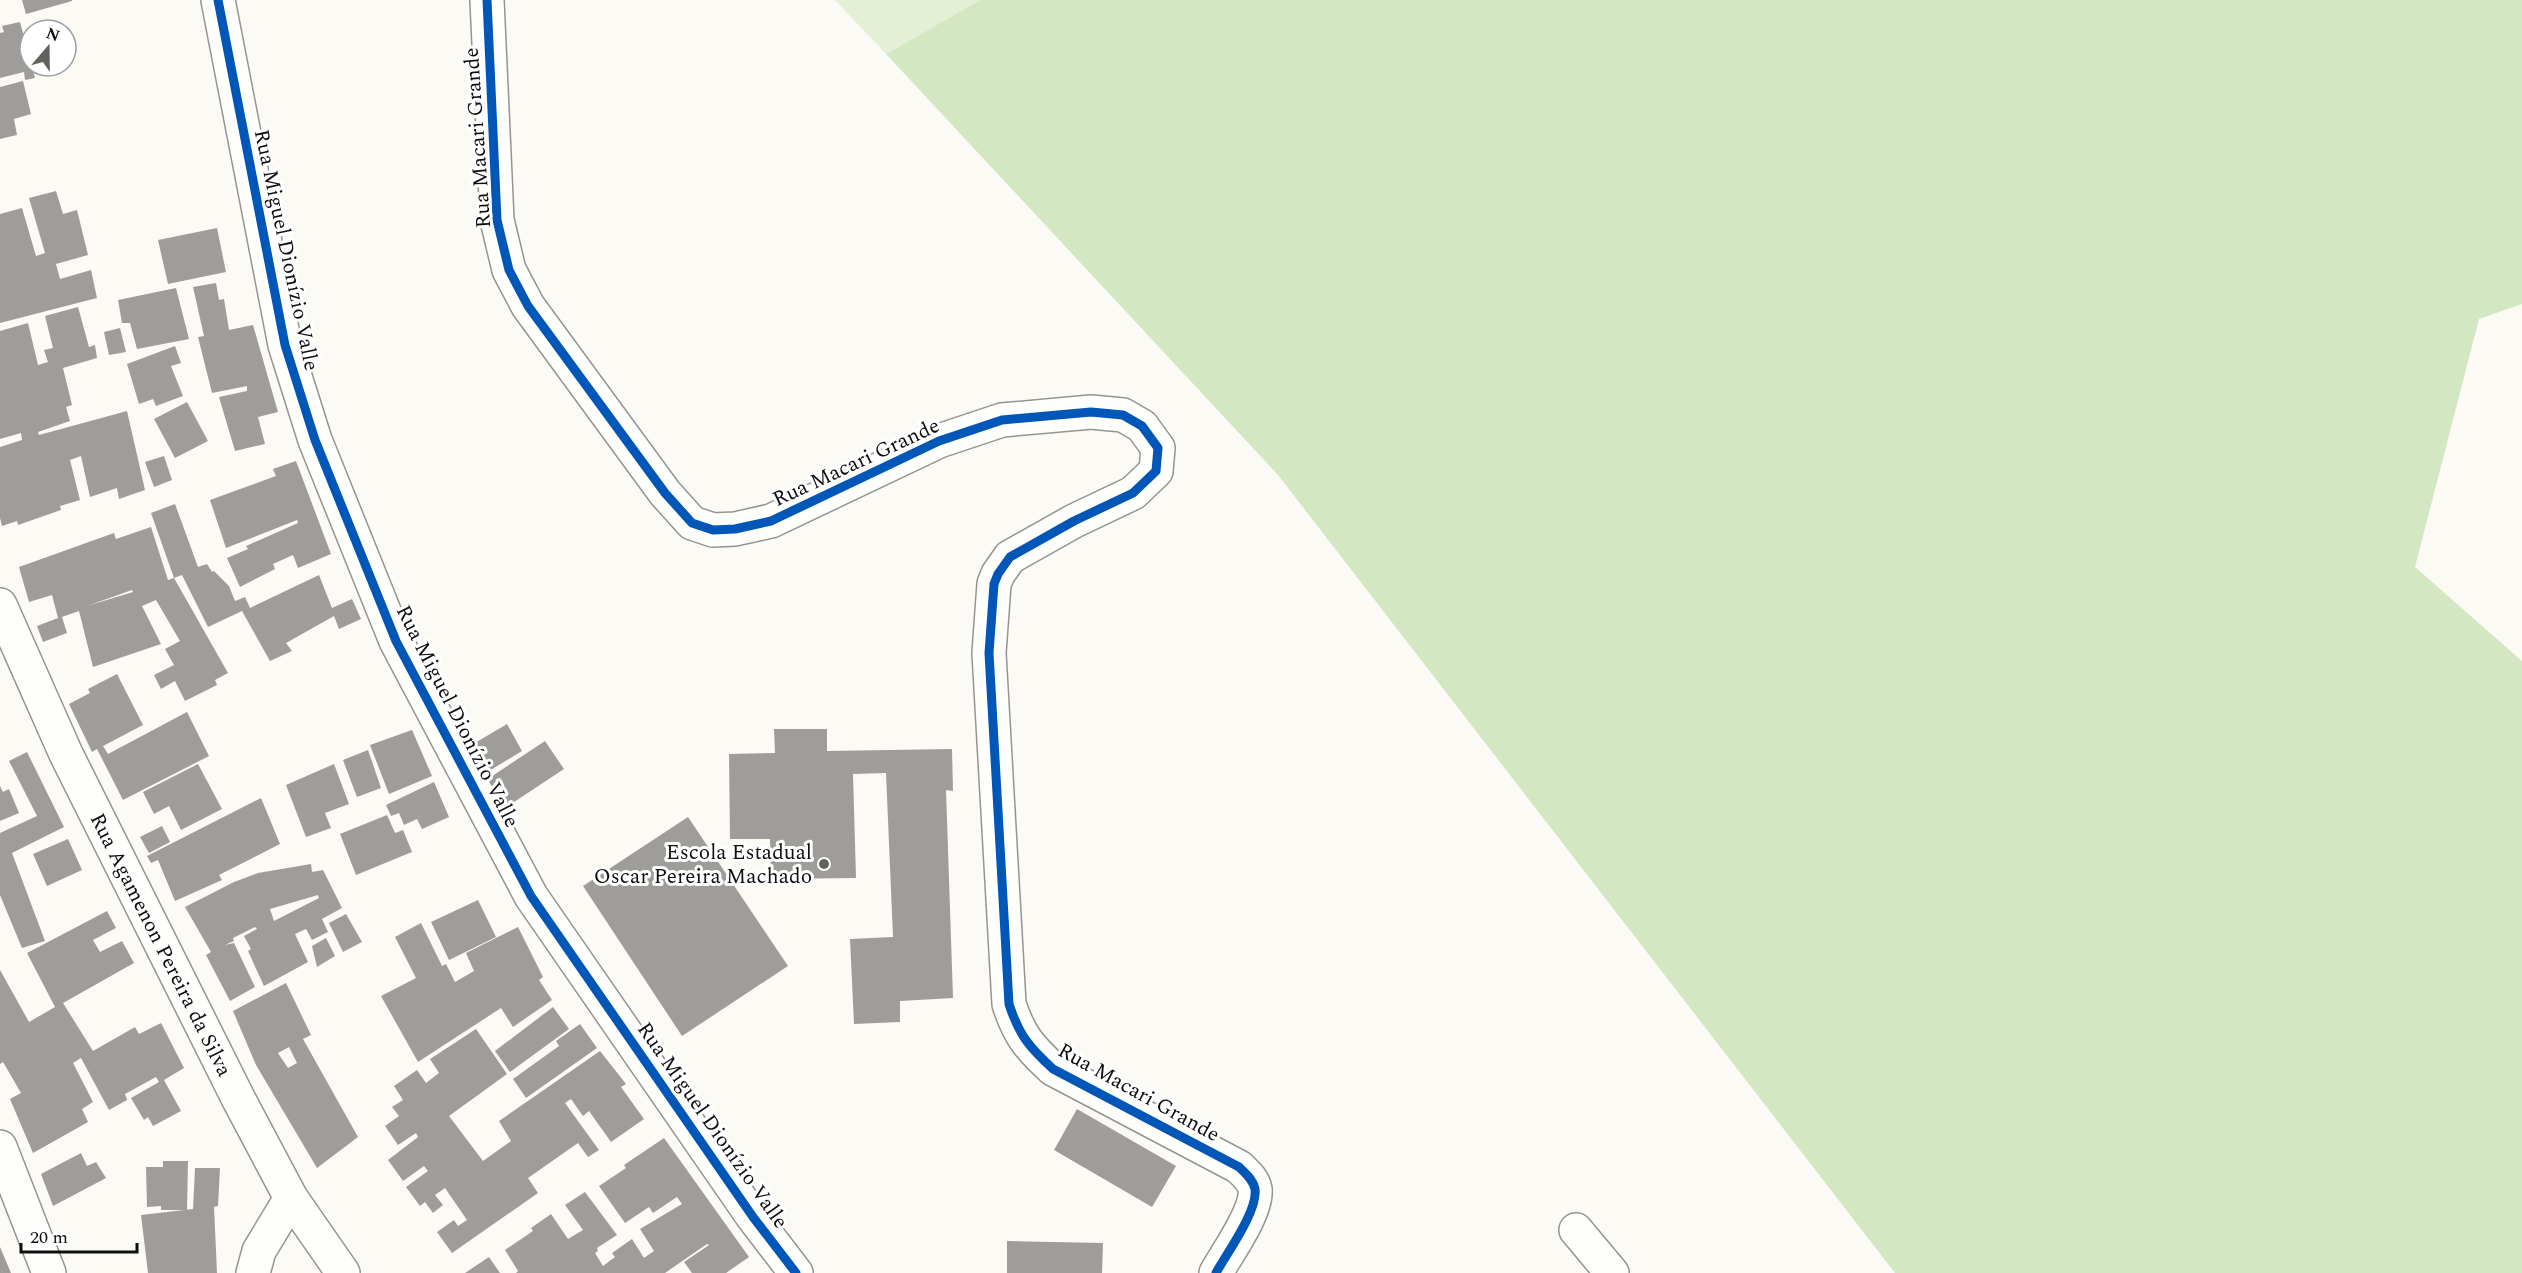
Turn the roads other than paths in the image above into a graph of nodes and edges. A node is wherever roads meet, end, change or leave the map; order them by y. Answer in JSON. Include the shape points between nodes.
{"nodes":[{"id":1,"x":218,"y":0,"type":"edge"},
{"id":2,"x":487,"y":0,"type":"edge"},
{"id":3,"x":0,"y":605,"type":"edge"},
{"id":4,"x":0,"y":1147,"type":"edge"},
{"id":5,"x":291,"y":1198,"type":"junction"},
{"id":6,"x":1576,"y":1230,"type":"dead end"},
{"id":7,"x":49,"y":1273,"type":"edge"},
{"id":8,"x":253,"y":1273,"type":"edge"},
{"id":9,"x":343,"y":1273,"type":"edge"},
{"id":10,"x":796,"y":1273,"type":"edge"},
{"id":11,"x":1216,"y":1273,"type":"edge"},
{"id":12,"x":1612,"y":1273,"type":"edge"}],
"edges":[{"from":1,"to":10,"type":"street","name":"Rua Miguel Dionízio Valle","via":[[285,345],[315,440],[396,641],[531,896]]},
{"from":2,"to":11,"type":"street","name":"Rua Macari Grande","via":[[497,220],[509,270],[528,306],[665,493],[692,523],[713,530],[771,521],[939,441],[1002,420],[1091,412],[1123,415],[1142,426],[1158,448],[1155,471],[1134,493],[1010,557],[994,584],[989,653],[1009,1004],[1017,1028],[1033,1051],[1053,1069],[1239,1167],[1252,1180],[1255,1190],[1251,1210]]},
{"from":3,"to":5,"type":"street","name":"Rua Agamenon Pereira da Silva","via":[[66,754]]},
{"from":4,"to":7,"type":"street"},
{"from":5,"to":8,"type":"street","via":[[259,1251]]},
{"from":5,"to":9,"type":"street","name":"Rua Agamenon Pereira da Silva"},
{"from":6,"to":12,"type":"street"}]}
